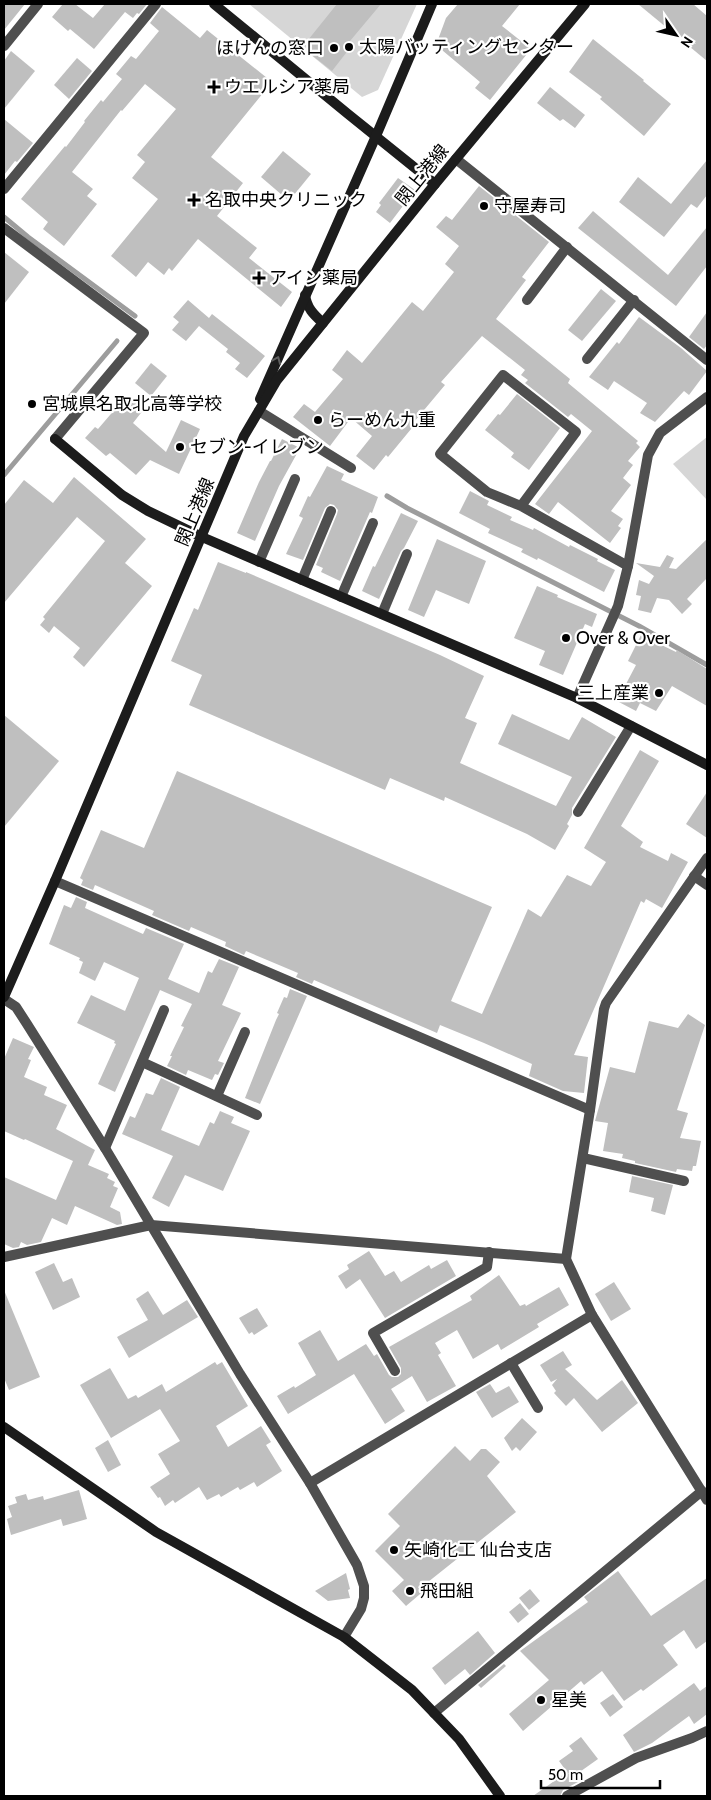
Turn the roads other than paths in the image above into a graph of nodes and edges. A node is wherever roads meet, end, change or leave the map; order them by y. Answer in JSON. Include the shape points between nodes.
{"nodes":[{"id":1,"x":38,"y":4,"type":"edge"},
{"id":2,"x":156,"y":4,"type":"edge"},
{"id":3,"x":214,"y":4,"type":"edge"},
{"id":4,"x":432,"y":4,"type":"edge"},
{"id":5,"x":585,"y":4,"type":"edge"},
{"id":6,"x":4,"y":46,"type":"edge"},
{"id":7,"x":376,"y":136,"type":"junction"},
{"id":8,"x":456,"y":159,"type":"junction"},
{"id":9,"x":436,"y":184,"type":"junction"},
{"id":10,"x":4,"y":188,"type":"edge"},
{"id":11,"x":4,"y":228,"type":"edge"},
{"id":12,"x":567,"y":247,"type":"junction"},
{"id":13,"x":305,"y":295,"type":"junction"},
{"id":14,"x":527,"y":300,"type":"dead end"},
{"id":15,"x":634,"y":300,"type":"junction"},
{"id":16,"x":323,"y":323,"type":"junction"},
{"id":17,"x":587,"y":359,"type":"dead end"},
{"id":18,"x":707,"y":360,"type":"edge"},
{"id":19,"x":707,"y":397,"type":"edge"},
{"id":20,"x":259,"y":410,"type":"junction"},
{"id":21,"x":244,"y":436,"type":"junction"},
{"id":22,"x":351,"y":468,"type":"dead end"},
{"id":23,"x":295,"y":479,"type":"dead end"},
{"id":24,"x":521,"y":506,"type":"junction"},
{"id":25,"x":332,"y":510,"type":"dead end"},
{"id":26,"x":373,"y":523,"type":"dead end"},
{"id":27,"x":202,"y":537,"type":"junction"},
{"id":28,"x":407,"y":554,"type":"dead end"},
{"id":29,"x":259,"y":562,"type":"junction"},
{"id":30,"x":628,"y":566,"type":"junction"},
{"id":31,"x":302,"y":580,"type":"junction"},
{"id":32,"x":341,"y":597,"type":"junction"},
{"id":33,"x":382,"y":614,"type":"junction"},
{"id":34,"x":578,"y":698,"type":"junction"},
{"id":35,"x":631,"y":726,"type":"junction"},
{"id":36,"x":707,"y":766,"type":"edge"},
{"id":37,"x":578,"y":812,"type":"dead end"},
{"id":38,"x":707,"y":858,"type":"edge"},
{"id":39,"x":694,"y":876,"type":"junction"},
{"id":40,"x":55,"y":881,"type":"junction"},
{"id":41,"x":707,"y":885,"type":"edge"},
{"id":42,"x":4,"y":998,"type":"edge"},
{"id":43,"x":164,"y":1010,"type":"dead end"},
{"id":44,"x":245,"y":1032,"type":"dead end"},
{"id":45,"x":142,"y":1062,"type":"junction"},
{"id":46,"x":217,"y":1096,"type":"junction"},
{"id":47,"x":590,"y":1110,"type":"junction"},
{"id":48,"x":257,"y":1115,"type":"dead end"},
{"id":49,"x":105,"y":1148,"type":"junction"},
{"id":50,"x":582,"y":1158,"type":"junction"},
{"id":51,"x":684,"y":1181,"type":"dead end"},
{"id":52,"x":151,"y":1224,"type":"junction"},
{"id":53,"x":490,"y":1252,"type":"junction"},
{"id":54,"x":4,"y":1257,"type":"edge"},
{"id":55,"x":566,"y":1259,"type":"junction"},
{"id":56,"x":592,"y":1315,"type":"junction"},
{"id":57,"x":511,"y":1363,"type":"junction"},
{"id":58,"x":395,"y":1371,"type":"dead end"},
{"id":59,"x":538,"y":1408,"type":"dead end"},
{"id":60,"x":4,"y":1427,"type":"edge"},
{"id":61,"x":310,"y":1483,"type":"junction"},
{"id":62,"x":704,"y":1496,"type":"edge"},
{"id":63,"x":344,"y":1638,"type":"junction"},
{"id":64,"x":434,"y":1713,"type":"junction"},
{"id":65,"x":707,"y":1731,"type":"edge"},
{"id":66,"x":500,"y":1796,"type":"edge"},
{"id":67,"x":567,"y":1796,"type":"edge"}],
"edges":[{"from":1,"to":6,"type":"street"},
{"from":2,"to":10,"type":"street"},
{"from":3,"to":7,"type":"street"},
{"from":4,"to":7,"type":"street"},
{"from":5,"to":8,"type":"street","name":"閖上港線"},
{"from":7,"to":9,"type":"street"},
{"from":7,"to":13,"type":"street"},
{"from":8,"to":9,"type":"street","name":"閖上港線"},
{"from":8,"to":12,"type":"street"},
{"from":9,"to":16,"type":"street","name":"閖上港線"},
{"from":11,"to":27,"type":"street","via":[[144,333],[55,439],[122,495],[148,512]]},
{"from":12,"to":14,"type":"street"},
{"from":12,"to":15,"type":"street"},
{"from":13,"to":16,"type":"street","via":[[306,304]]},
{"from":21,"to":13,"type":"street","one_way":true},
{"from":15,"to":17,"type":"street"},
{"from":15,"to":18,"type":"street"},
{"from":16,"to":20,"type":"street","name":"閖上港線","via":[[277,380]]},
{"from":19,"to":30,"type":"street","via":[[653,442]]},
{"from":20,"to":21,"type":"street","name":"閖上港線"},
{"from":20,"to":22,"type":"street"},
{"from":21,"to":27,"type":"street","name":"閖上港線"},
{"from":23,"to":29,"type":"street"},
{"from":24,"to":24,"type":"street","via":[[487,492],[440,454],[503,375],[576,432]]},
{"from":24,"to":30,"type":"street"},
{"from":25,"to":31,"type":"street"},
{"from":26,"to":32,"type":"street"},
{"from":27,"to":29,"type":"street"},
{"from":27,"to":40,"type":"street","name":"閖上港線"},
{"from":28,"to":33,"type":"street"},
{"from":29,"to":31,"type":"street"},
{"from":30,"to":34,"type":"street","via":[[618,606]]},
{"from":31,"to":32,"type":"street"},
{"from":32,"to":33,"type":"street"},
{"from":33,"to":34,"type":"street"},
{"from":34,"to":35,"type":"street"},
{"from":35,"to":36,"type":"street"},
{"from":35,"to":37,"type":"street"},
{"from":38,"to":39,"type":"street"},
{"from":39,"to":41,"type":"street"},
{"from":39,"to":47,"type":"street","via":[[606,1003]]},
{"from":40,"to":42,"type":"street","name":"閖上港線"},
{"from":40,"to":47,"type":"street"},
{"from":42,"to":49,"type":"street","via":[[16,1007]]},
{"from":43,"to":45,"type":"street"},
{"from":44,"to":46,"type":"street"},
{"from":45,"to":46,"type":"street"},
{"from":45,"to":49,"type":"street"},
{"from":46,"to":48,"type":"street"},
{"from":47,"to":50,"type":"street"},
{"from":49,"to":52,"type":"street"},
{"from":50,"to":51,"type":"street"},
{"from":50,"to":55,"type":"street"},
{"from":52,"to":53,"type":"street"},
{"from":52,"to":54,"type":"street"},
{"from":52,"to":61,"type":"street","via":[[240,1374]]},
{"from":53,"to":55,"type":"street"},
{"from":53,"to":58,"type":"street","via":[[487,1267],[373,1333]]},
{"from":55,"to":56,"type":"street"},
{"from":56,"to":57,"type":"street"},
{"from":56,"to":62,"type":"street"},
{"from":57,"to":59,"type":"street"},
{"from":57,"to":61,"type":"street"},
{"from":60,"to":63,"type":"street","via":[[156,1532]]},
{"from":61,"to":63,"type":"street","via":[[357,1565],[364,1586],[361,1610]]},
{"from":62,"to":64,"type":"street"},
{"from":63,"to":64,"type":"street","via":[[412,1690]]},
{"from":64,"to":66,"type":"street","via":[[459,1740]]},
{"from":65,"to":67,"type":"street","via":[[636,1758]]}]}
